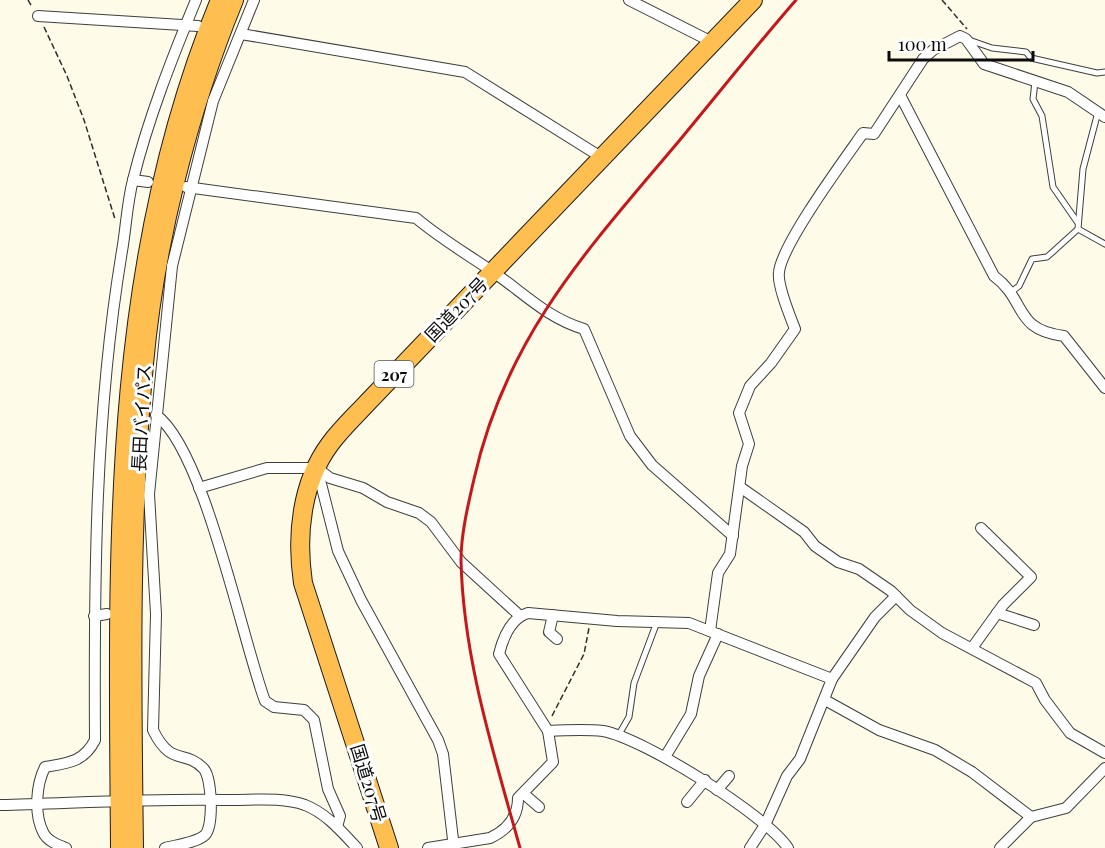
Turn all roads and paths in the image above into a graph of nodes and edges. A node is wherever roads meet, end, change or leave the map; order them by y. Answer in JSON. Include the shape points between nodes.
{"nodes":[{"id":1,"x":28,"y":0,"type":"edge"},
{"id":2,"x":196,"y":0,"type":"edge"},
{"id":3,"x":220,"y":0,"type":"edge"},
{"id":4,"x":234,"y":0,"type":"edge"},
{"id":5,"x":254,"y":0,"type":"edge"},
{"id":6,"x":629,"y":0,"type":"edge"},
{"id":7,"x":753,"y":0,"type":"edge"},
{"id":8,"x":942,"y":0,"type":"edge"},
{"id":9,"x":35,"y":12,"type":"junction"},
{"id":10,"x":186,"y":24,"type":"junction"},
{"id":11,"x":198,"y":26,"type":"dead end"},
{"id":12,"x":241,"y":34,"type":"junction"},
{"id":13,"x":966,"y":39,"type":"junction"},
{"id":14,"x":712,"y":42,"type":"junction"},
{"id":15,"x":1105,"y":72,"type":"edge"},
{"id":16,"x":1035,"y":82,"type":"junction"},
{"id":17,"x":900,"y":96,"type":"junction"},
{"id":18,"x":1101,"y":114,"type":"edge"},
{"id":19,"x":601,"y":157,"type":"junction"},
{"id":20,"x":133,"y":180,"type":"junction"},
{"id":21,"x":148,"y":182,"type":"dead end"},
{"id":22,"x":186,"y":188,"type":"junction"},
{"id":23,"x":1078,"y":226,"type":"junction"},
{"id":24,"x":117,"y":229,"type":"dead end"},
{"id":25,"x":1105,"y":244,"type":"edge"},
{"id":26,"x":493,"y":272,"type":"junction"},
{"id":27,"x":1010,"y":293,"type":"junction"},
{"id":28,"x":1105,"y":388,"type":"edge"},
{"id":29,"x":156,"y":415,"type":"junction"},
{"id":30,"x":317,"y":468,"type":"junction"},
{"id":31,"x":740,"y":487,"type":"junction"},
{"id":32,"x":199,"y":488,"type":"junction"},
{"id":33,"x":981,"y":528,"type":"dead end"},
{"id":34,"x":733,"y":536,"type":"junction"},
{"id":35,"x":896,"y":596,"type":"junction"},
{"id":36,"x":997,"y":613,"type":"junction"},
{"id":37,"x":107,"y":614,"type":"dead end"},
{"id":38,"x":519,"y":615,"type":"junction"},
{"id":39,"x":553,"y":615,"type":"junction"},
{"id":40,"x":94,"y":616,"type":"junction"},
{"id":41,"x":591,"y":618,"type":"junction"},
{"id":42,"x":657,"y":622,"type":"junction"},
{"id":43,"x":1034,"y":625,"type":"dead end"},
{"id":44,"x":714,"y":632,"type":"junction"},
{"id":45,"x":557,"y":639,"type":"dead end"},
{"id":46,"x":972,"y":648,"type":"junction"},
{"id":47,"x":831,"y":679,"type":"junction"},
{"id":48,"x":825,"y":700,"type":"junction"},
{"id":49,"x":548,"y":731,"type":"junction"},
{"id":50,"x":618,"y":737,"type":"junction"},
{"id":51,"x":1105,"y":753,"type":"edge"},
{"id":52,"x":664,"y":756,"type":"junction"},
{"id":53,"x":1105,"y":768,"type":"edge"},
{"id":54,"x":729,"y":776,"type":"dead end"},
{"id":55,"x":705,"y":780,"type":"junction"},
{"id":56,"x":717,"y":790,"type":"junction"},
{"id":57,"x":524,"y":794,"type":"junction"},
{"id":58,"x":210,"y":799,"type":"junction"},
{"id":59,"x":127,"y":802,"type":"junction"},
{"id":60,"x":687,"y":802,"type":"dead end"},
{"id":61,"x":38,"y":804,"type":"junction"},
{"id":62,"x":0,"y":805,"type":"edge"},
{"id":63,"x":539,"y":807,"type":"dead end"},
{"id":64,"x":1031,"y":817,"type":"junction"},
{"id":65,"x":765,"y":825,"type":"junction"},
{"id":66,"x":338,"y":827,"type":"junction"},
{"id":67,"x":454,"y":846,"type":"edge"},
{"id":68,"x":66,"y":848,"type":"edge"},
{"id":69,"x":120,"y":848,"type":"edge"},
{"id":70,"x":134,"y":848,"type":"edge"},
{"id":71,"x":165,"y":848,"type":"edge"},
{"id":72,"x":357,"y":848,"type":"edge"},
{"id":73,"x":389,"y":848,"type":"edge"},
{"id":74,"x":428,"y":848,"type":"edge"},
{"id":75,"x":750,"y":848,"type":"edge"},
{"id":76,"x":788,"y":848,"type":"edge"},
{"id":77,"x":1000,"y":848,"type":"edge"}],
"edges":[{"from":1,"to":9,"type":"path"},
{"from":2,"to":10,"type":"street"},
{"from":3,"to":59,"type":"highway","name":"長田バイパス","via":[[171,144],[145,262],[138,316],[122,490]]},
{"from":4,"to":59,"type":"highway","name":"長田バイパス","via":[[211,57],[176,179],[144,362]]},
{"from":5,"to":12,"type":"street"},
{"from":6,"to":14,"type":"street"},
{"from":7,"to":14,"type":"highway","name":"国道207号","number":"207"},
{"from":8,"to":13,"type":"path","via":[[968,27]]},
{"from":9,"to":10,"type":"street"},
{"from":9,"to":24,"type":"path","via":[[67,76]]},
{"from":10,"to":11,"type":"street"},
{"from":10,"to":20,"type":"street"},
{"from":12,"to":19,"type":"street","via":[[465,72]]},
{"from":12,"to":22,"type":"street","via":[[213,101]]},
{"from":13,"to":15,"type":"lane","via":[[992,48],[1026,52],[1031,58]]},
{"from":13,"to":16,"type":"street","via":[[984,64]]},
{"from":13,"to":17,"type":"street","via":[[960,36],[933,50]]},
{"from":14,"to":19,"type":"highway","name":"国道207号","number":"207"},
{"from":16,"to":18,"type":"street","via":[[1068,92]]},
{"from":16,"to":23,"type":"lane","via":[[1033,99],[1042,116],[1053,187]]},
{"from":17,"to":27,"type":"street","via":[[994,276]]},
{"from":17,"to":31,"type":"street","via":[[874,134],[863,133],[786,252],[778,272],[795,329],[750,387],[739,413],[749,444]]},
{"from":18,"to":23,"type":"lane","via":[[1083,169]]},
{"from":19,"to":26,"type":"highway","name":"国道207号","number":"207"},
{"from":20,"to":21,"type":"street"},
{"from":20,"to":40,"type":"street","via":[[114,296],[100,436]]},
{"from":22,"to":26,"type":"street","via":[[417,218],[445,242]]},
{"from":22,"to":29,"type":"street","via":[[172,266]]},
{"from":23,"to":25,"type":"lane"},
{"from":23,"to":27,"type":"lane","via":[[1047,257],[1032,259],[1019,286]]},
{"from":26,"to":30,"type":"highway","name":"国道207号","number":"207","via":[[329,444]]},
{"from":26,"to":34,"type":"street","via":[[544,312],[584,329],[630,436],[652,465]]},
{"from":27,"to":28,"type":"street","via":[[1026,319],[1042,333],[1064,336]]},
{"from":29,"to":32,"type":"street","via":[[168,423]]},
{"from":29,"to":58,"type":"street","via":[[149,494],[153,730],[160,745],[171,755],[207,771]]},
{"from":30,"to":32,"type":"street","via":[[267,468]]},
{"from":30,"to":38,"type":"street","via":[[330,478],[363,488],[425,517],[461,562]]},
{"from":30,"to":67,"type":"street","via":[[338,551],[440,747]]},
{"from":30,"to":73,"type":"highway","name":"国道207号","number":"207","via":[[304,501],[300,530],[303,583]]},
{"from":31,"to":34,"type":"street"},
{"from":31,"to":35,"type":"street","via":[[804,532],[815,546],[838,562],[859,569]]},
{"from":32,"to":66,"type":"street","via":[[265,701],[274,707],[304,710],[314,720],[328,789],[340,816]]},
{"from":33,"to":36,"type":"street","via":[[1030,578]]},
{"from":34,"to":44,"type":"street","via":[[730,554],[718,573]]},
{"from":35,"to":46,"type":"street","via":[[942,633]]},
{"from":35,"to":47,"type":"street","via":[[874,617]]},
{"from":36,"to":43,"type":"street"},
{"from":36,"to":46,"type":"street"},
{"from":37,"to":40,"type":"street"},
{"from":38,"to":39,"type":"street"},
{"from":38,"to":49,"type":"street","via":[[503,639],[499,654]]},
{"from":39,"to":41,"type":"street"},
{"from":39,"to":45,"type":"street","via":[[549,632]]},
{"from":40,"to":61,"type":"street","via":[[95,740],[77,762],[45,767],[39,780]]},
{"from":41,"to":42,"type":"street"},
{"from":41,"to":49,"type":"path","via":[[584,654],[554,709]]},
{"from":42,"to":44,"type":"street","via":[[689,623]]},
{"from":42,"to":50,"type":"lane","via":[[634,684],[629,717]]},
{"from":44,"to":47,"type":"street"},
{"from":44,"to":52,"type":"street","via":[[691,714]]},
{"from":46,"to":51,"type":"street","via":[[1036,683],[1070,733]]},
{"from":47,"to":48,"type":"street"},
{"from":48,"to":64,"type":"street","via":[[879,730],[935,750],[972,772]]},
{"from":48,"to":65,"type":"street"},
{"from":49,"to":50,"type":"street","via":[[605,731]]},
{"from":49,"to":57,"type":"street","via":[[553,762]]},
{"from":50,"to":52,"type":"street"},
{"from":52,"to":55,"type":"street"},
{"from":53,"to":64,"type":"street","via":[[1066,808]]},
{"from":54,"to":56,"type":"street"},
{"from":55,"to":56,"type":"street"},
{"from":55,"to":60,"type":"street"},
{"from":56,"to":65,"type":"street"},
{"from":57,"to":63,"type":"street"},
{"from":57,"to":67,"type":"street","via":[[518,798],[517,814],[499,833]]},
{"from":58,"to":59,"type":"street"},
{"from":58,"to":66,"type":"street","via":[[289,801],[306,806]]},
{"from":58,"to":71,"type":"street","via":[[207,833]]},
{"from":59,"to":61,"type":"street"},
{"from":59,"to":69,"type":"highway","name":"長田バイパス"},
{"from":59,"to":70,"type":"highway","name":"長田バイパス"},
{"from":61,"to":62,"type":"street"},
{"from":61,"to":68,"type":"street","via":[[43,833]]},
{"from":64,"to":77,"type":"street"},
{"from":65,"to":75,"type":"street"},
{"from":65,"to":76,"type":"street"},
{"from":66,"to":72,"type":"street"},
{"from":67,"to":74,"type":"street"}]}
